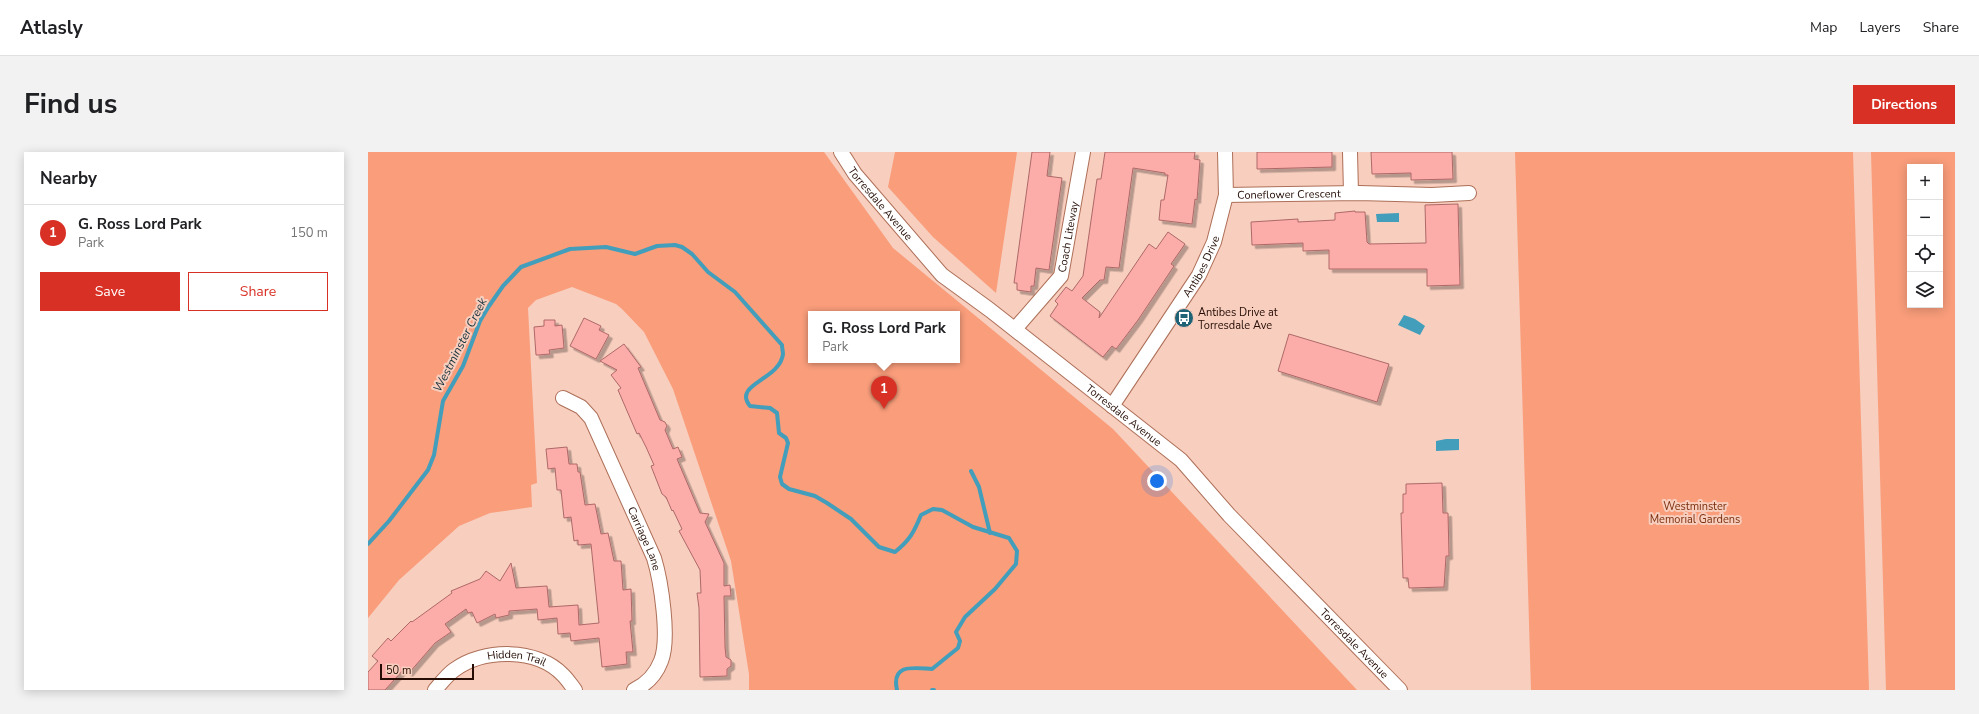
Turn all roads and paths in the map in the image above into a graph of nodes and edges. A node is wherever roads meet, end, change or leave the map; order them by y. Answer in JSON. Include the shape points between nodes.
{"nodes":[{"id":1,"x":841,"y":152,"type":"edge"},
{"id":2,"x":1083,"y":152,"type":"edge"},
{"id":3,"x":1226,"y":152,"type":"edge"},
{"id":4,"x":1350,"y":152,"type":"edge"},
{"id":5,"x":1351,"y":193,"type":"junction"},
{"id":6,"x":1469,"y":193,"type":"dead end"},
{"id":7,"x":1226,"y":195,"type":"junction"},
{"id":8,"x":1014,"y":329,"type":"junction"},
{"id":9,"x":563,"y":398,"type":"dead end"},
{"id":10,"x":1112,"y":406,"type":"junction"},
{"id":11,"x":435,"y":690,"type":"edge"},
{"id":12,"x":575,"y":690,"type":"edge"},
{"id":13,"x":634,"y":690,"type":"edge"},
{"id":14,"x":1400,"y":690,"type":"edge"}],
"edges":[{"from":1,"to":8,"type":"street","name":"Torresdale Avenue","via":[[855,174],[942,275]]},
{"from":2,"to":8,"type":"street","name":"Coach Liteway","via":[[1061,276]]},
{"from":3,"to":7,"type":"street","name":"Antibes Drive"},
{"from":4,"to":5,"type":"street","name":"Coneflower Crescent"},
{"from":5,"to":6,"type":"street","name":"Coneflower Crescent"},
{"from":5,"to":7,"type":"street","name":"Coneflower Crescent"},
{"from":7,"to":10,"type":"street","name":"Antibes Drive","via":[[1214,242],[1199,275]]},
{"from":8,"to":10,"type":"street","name":"Torresdale Avenue"},
{"from":9,"to":13,"type":"street","name":"Carriage Lane","via":[[580,407],[591,418],[654,558],[661,581],[664,636],[662,660],[644,685]]},
{"from":10,"to":14,"type":"street","name":"Torresdale Avenue","via":[[1181,460],[1229,515]]},
{"from":11,"to":12,"type":"street","name":"Hidden Trail","via":[[454,670],[468,662],[488,655],[504,654],[527,657],[550,665],[563,675]]}]}
